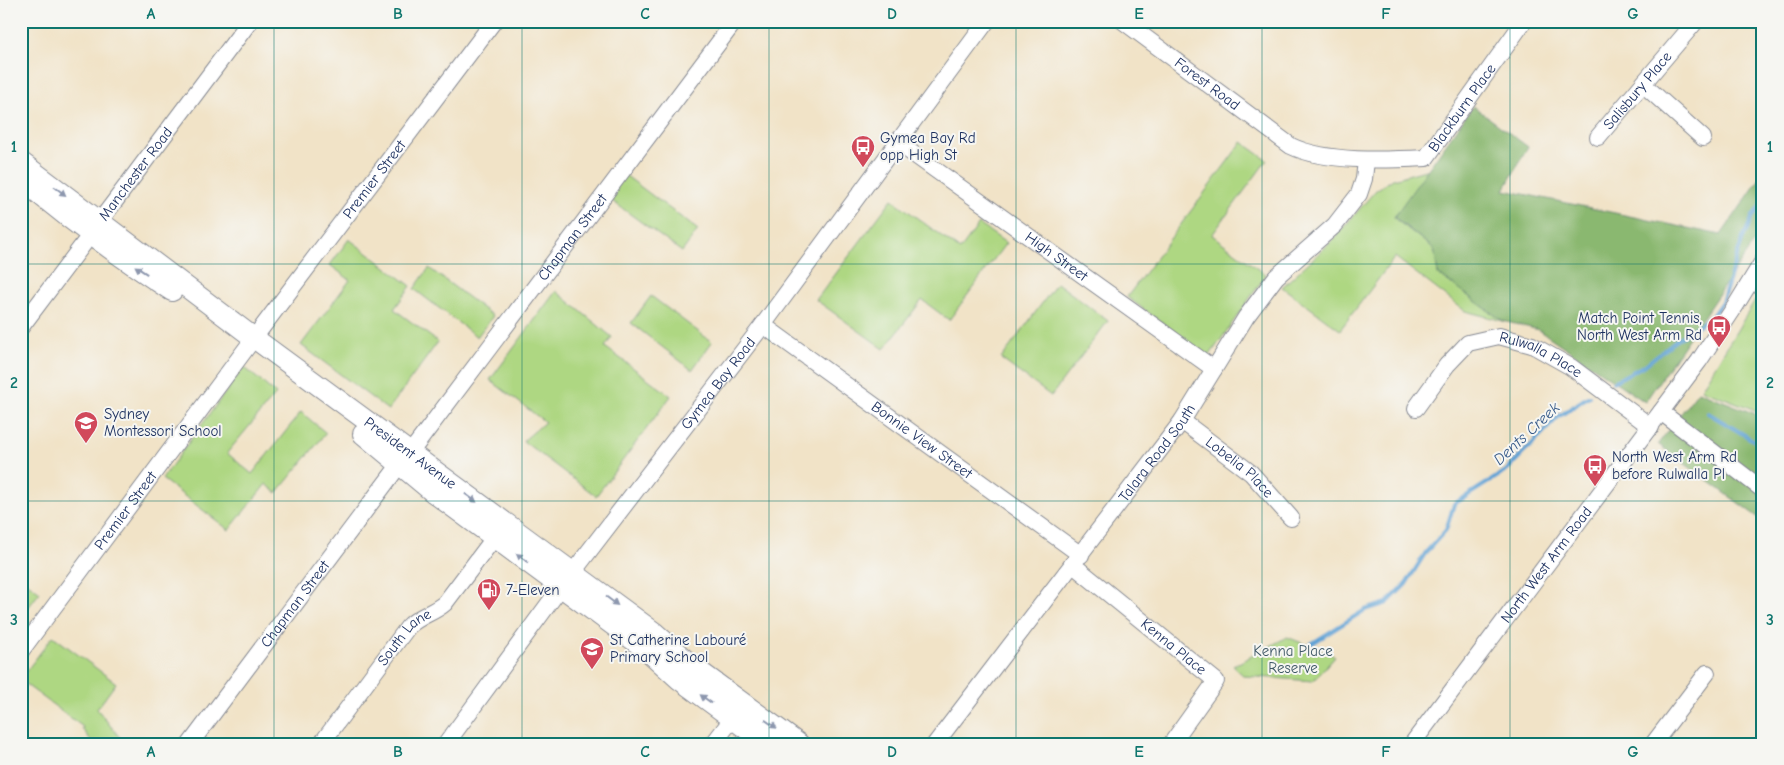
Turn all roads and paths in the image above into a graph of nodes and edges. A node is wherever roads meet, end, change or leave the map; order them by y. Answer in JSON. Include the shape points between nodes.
{"nodes":[{"id":1,"x":250,"y":21,"type":"edge"},
{"id":2,"x":494,"y":21,"type":"edge"},
{"id":3,"x":735,"y":21,"type":"edge"},
{"id":4,"x":987,"y":21,"type":"edge"},
{"id":5,"x":1124,"y":21,"type":"edge"},
{"id":6,"x":1524,"y":21,"type":"edge"},
{"id":7,"x":1696,"y":21,"type":"edge"},
{"id":8,"x":1644,"y":85,"type":"junction"},
{"id":9,"x":1598,"y":137,"type":"dead end"},
{"id":10,"x":1703,"y":138,"type":"dead end"},
{"id":11,"x":898,"y":143,"type":"junction"},
{"id":12,"x":1291,"y":146,"type":"joint"},
{"id":13,"x":1366,"y":160,"type":"junction"},
{"id":14,"x":21,"y":162,"type":"edge"},
{"id":15,"x":21,"y":179,"type":"edge"},
{"id":16,"x":95,"y":228,"type":"junction"},
{"id":17,"x":1763,"y":261,"type":"edge"},
{"id":18,"x":763,"y":325,"type":"junction"},
{"id":19,"x":21,"y":327,"type":"edge"},
{"id":20,"x":251,"y":342,"type":"junction"},
{"id":21,"x":1214,"y":369,"type":"junction"},
{"id":22,"x":1416,"y":408,"type":"dead end"},
{"id":23,"x":1661,"y":412,"type":"junction"},
{"id":24,"x":1182,"y":421,"type":"junction"},
{"id":25,"x":1650,"y":427,"type":"junction"},
{"id":26,"x":405,"y":459,"type":"junction"},
{"id":27,"x":1763,"y":490,"type":"edge"},
{"id":28,"x":1291,"y":518,"type":"dead end"},
{"id":29,"x":494,"y":538,"type":"junction"},
{"id":30,"x":1077,"y":559,"type":"junction"},
{"id":31,"x":567,"y":579,"type":"junction"},
{"id":32,"x":21,"y":650,"type":"edge"},
{"id":33,"x":1707,"y":673,"type":"dead end"},
{"id":34,"x":738,"y":711,"type":"junction"},
{"id":35,"x":190,"y":744,"type":"edge"},
{"id":36,"x":321,"y":744,"type":"edge"},
{"id":37,"x":446,"y":744,"type":"edge"},
{"id":38,"x":713,"y":744,"type":"edge"},
{"id":39,"x":767,"y":744,"type":"edge"},
{"id":40,"x":799,"y":744,"type":"edge"},
{"id":41,"x":936,"y":744,"type":"edge"},
{"id":42,"x":1171,"y":744,"type":"edge"},
{"id":43,"x":1412,"y":744,"type":"edge"},
{"id":44,"x":1653,"y":744,"type":"edge"}],
"edges":[{"from":1,"to":16,"type":"street","name":"Manchester Road"},
{"from":2,"to":20,"type":"street","name":"Premier Street"},
{"from":3,"to":26,"type":"street","name":"Chapman Street"},
{"from":4,"to":11,"type":"street","name":"Gymea Bay Road"},
{"from":5,"to":12,"type":"street","name":"Forest Road"},
{"from":6,"to":13,"type":"street","name":"Blackburn Place","via":[[1426,158]]},
{"from":7,"to":8,"type":"street","name":"Salisbury Place"},
{"from":8,"to":9,"type":"street","name":"Salisbury Place"},
{"from":8,"to":10,"type":"street"},
{"from":11,"to":18,"type":"street","name":"Gymea Bay Road"},
{"from":11,"to":21,"type":"street","name":"High Street"},
{"from":12,"to":13,"type":"street","name":"Blackburn Place","via":[[1317,155]]},
{"from":13,"to":21,"type":"street","name":"Talara Road South","via":[[1359,194],[1335,225],[1276,277],[1246,317]]},
{"from":14,"to":16,"type":"main road","name":"President Avenue","one_way":true},
{"from":15,"to":16,"type":"main road","name":"President Avenue"},
{"from":16,"to":19,"type":"street","name":"Manchester Road"},
{"from":16,"to":20,"type":"main road","name":"President Avenue","via":[[140,270]]},
{"from":17,"to":23,"type":"street","name":"North West Arm Road","via":[[1718,333]]},
{"from":18,"to":30,"type":"street","name":"Bonnie View Street"},
{"from":18,"to":31,"type":"street","name":"Gymea Bay Road"},
{"from":20,"to":26,"type":"main road","name":"President Avenue","via":[[344,418]]},
{"from":20,"to":32,"type":"street","name":"Premier Street"},
{"from":21,"to":24,"type":"street","name":"Talara Road South"},
{"from":22,"to":25,"type":"street","name":"Rulwalla Place","via":[[1447,365],[1468,343],[1499,336],[1532,345],[1571,367]]},
{"from":23,"to":25,"type":"street","name":"North West Arm Road"},
{"from":23,"to":27,"type":"street"},
{"from":24,"to":28,"type":"street","name":"Lobelia Place","via":[[1251,473]]},
{"from":24,"to":30,"type":"street","name":"Talara Road South"},
{"from":25,"to":43,"type":"street","name":"North West Arm Road"},
{"from":26,"to":29,"type":"main road","name":"President Avenue","via":[[434,493]]},
{"from":26,"to":31,"type":"main road","name":"President Avenue","one_way":true},
{"from":26,"to":35,"type":"street","name":"Chapman Street"},
{"from":31,"to":29,"type":"main road","name":"President Avenue","one_way":true},
{"from":29,"to":36,"type":"street","name":"South Lane","via":[[445,602],[408,627]]},
{"from":30,"to":41,"type":"street","name":"Talara Road South"},
{"from":30,"to":42,"type":"street","name":"Kenna Place","via":[[1216,681]]},
{"from":31,"to":34,"type":"main road","name":"President Avenue","via":[[654,632]]},
{"from":31,"to":37,"type":"street","name":"Gymea Bay Road"},
{"from":33,"to":44,"type":"street"},
{"from":34,"to":38,"type":"street"},
{"from":34,"to":39,"type":"main road","name":"President Avenue"},
{"from":34,"to":40,"type":"main road","name":"President Avenue","one_way":true}]}
